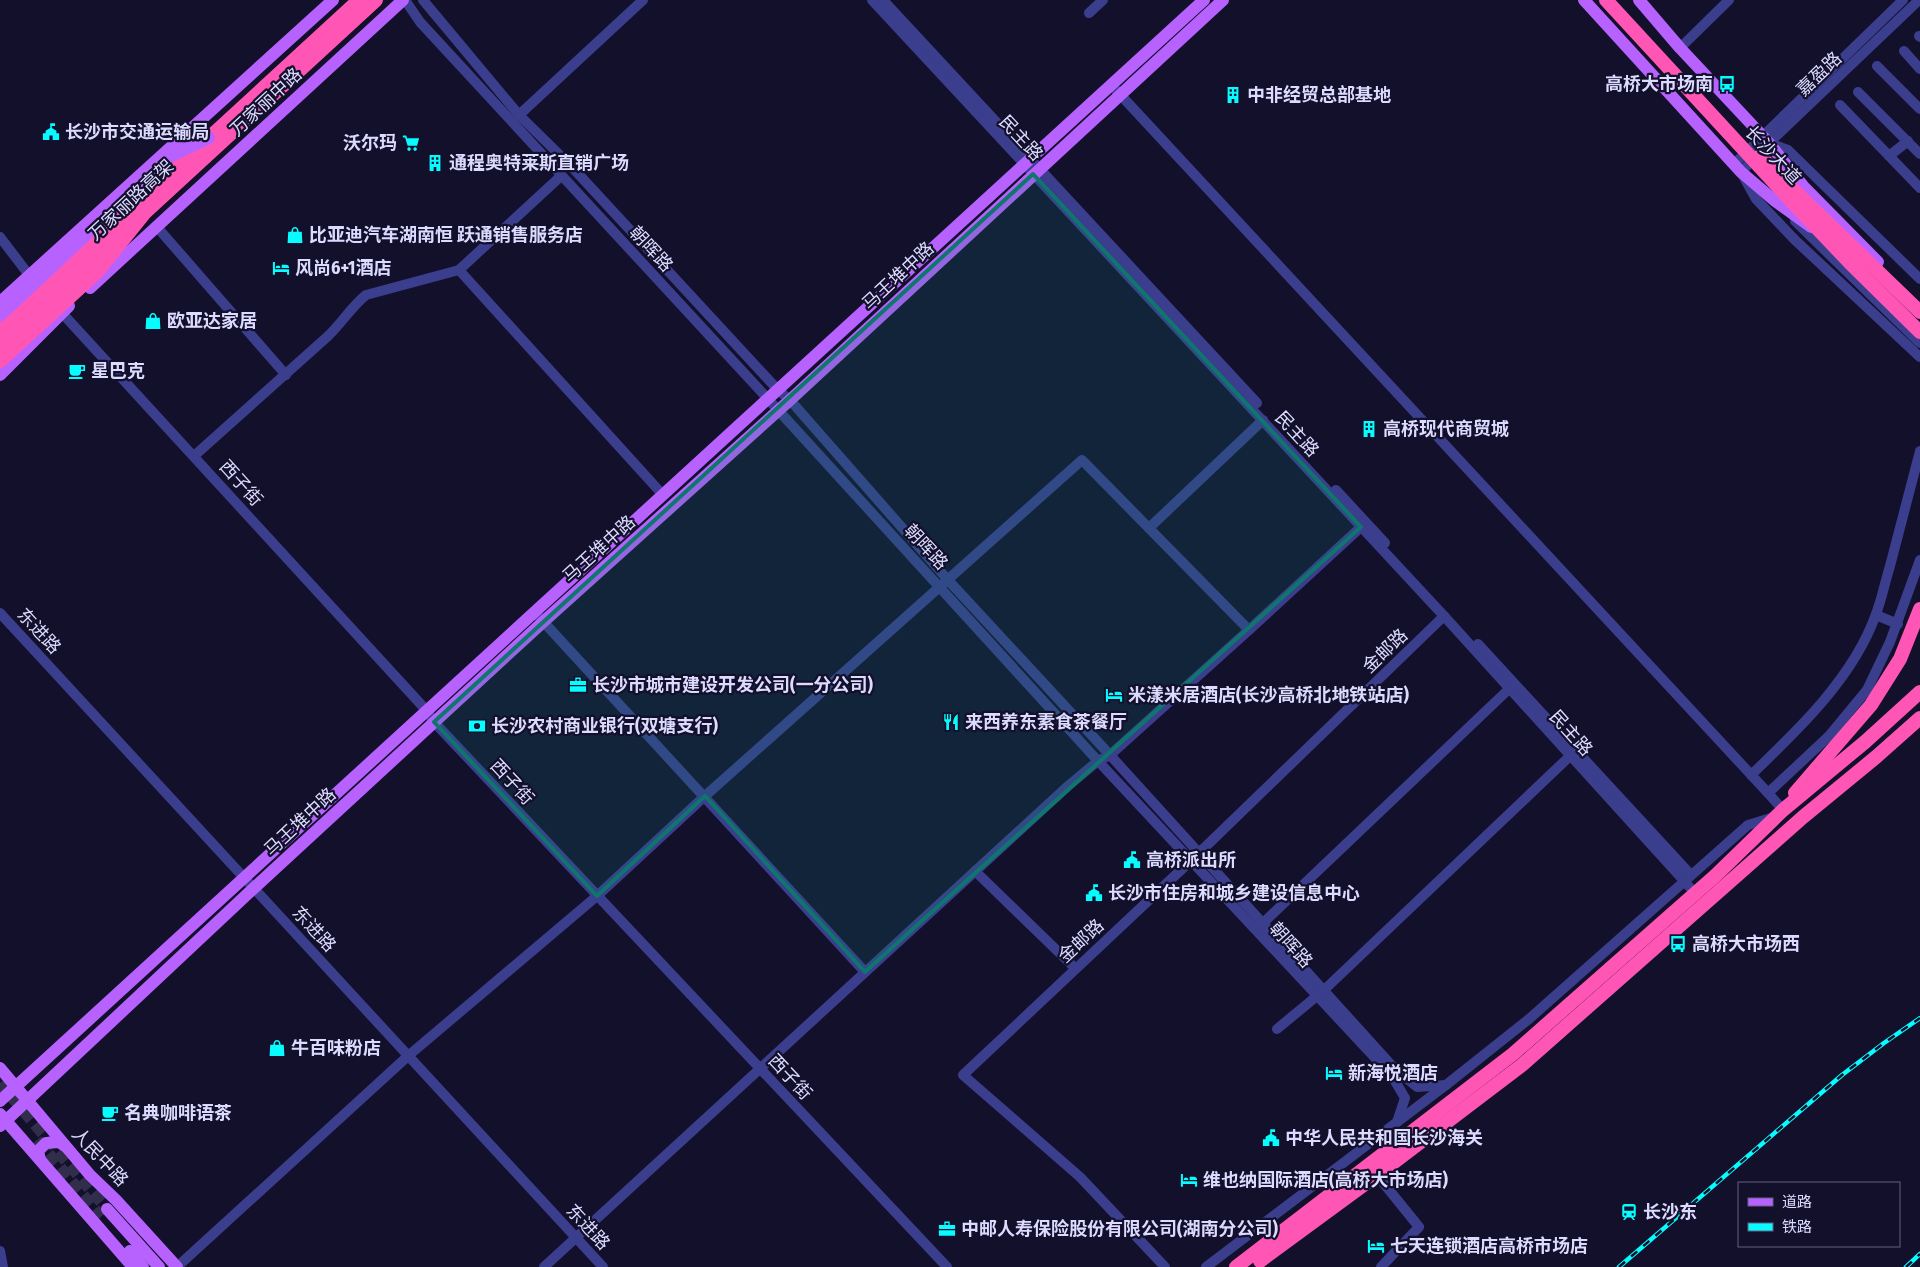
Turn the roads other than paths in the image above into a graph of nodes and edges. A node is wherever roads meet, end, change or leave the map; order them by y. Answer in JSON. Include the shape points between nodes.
{"nodes":[{"id":1,"x":333,"y":0,"type":"edge"},
{"id":2,"x":359,"y":0,"type":"edge"},
{"id":3,"x":376,"y":0,"type":"edge"},
{"id":4,"x":404,"y":0,"type":"edge"},
{"id":5,"x":423,"y":0,"type":"edge"},
{"id":6,"x":643,"y":0,"type":"edge"},
{"id":7,"x":872,"y":0,"type":"edge"},
{"id":8,"x":883,"y":0,"type":"edge"},
{"id":9,"x":1103,"y":0,"type":"edge"},
{"id":10,"x":1204,"y":0,"type":"edge"},
{"id":11,"x":1584,"y":0,"type":"edge"},
{"id":12,"x":1606,"y":0,"type":"edge"},
{"id":13,"x":1617,"y":0,"type":"edge"},
{"id":14,"x":1639,"y":0,"type":"edge"},
{"id":15,"x":1729,"y":0,"type":"edge"},
{"id":16,"x":1903,"y":0,"type":"edge"},
{"id":17,"x":1919,"y":0,"type":"edge"},
{"id":18,"x":1217,"y":2,"type":"edge"},
{"id":19,"x":1089,"y":13,"type":"dead end"},
{"id":20,"x":1680,"y":48,"type":"junction"},
{"id":21,"x":1904,"y":51,"type":"dead end"},
{"id":22,"x":1877,"y":66,"type":"dead end"},
{"id":23,"x":1920,"y":69,"type":"edge"},
{"id":24,"x":1116,"y":90,"type":"junction"},
{"id":25,"x":1858,"y":92,"type":"dead end"},
{"id":26,"x":1840,"y":105,"type":"dead end"},
{"id":27,"x":1920,"y":109,"type":"edge"},
{"id":28,"x":519,"y":115,"type":"junction"},
{"id":29,"x":209,"y":138,"type":"junction"},
{"id":30,"x":1765,"y":140,"type":"junction"},
{"id":31,"x":1913,"y":141,"type":"edge"},
{"id":32,"x":1920,"y":154,"type":"edge"},
{"id":33,"x":1889,"y":156,"type":"junction"},
{"id":34,"x":1032,"y":166,"type":"junction"},
{"id":35,"x":1737,"y":168,"type":"junction"},
{"id":36,"x":561,"y":176,"type":"junction"},
{"id":37,"x":1920,"y":188,"type":"edge"},
{"id":38,"x":1775,"y":201,"type":"junction"},
{"id":39,"x":1799,"y":202,"type":"junction"},
{"id":40,"x":143,"y":214,"type":"junction"},
{"id":41,"x":157,"y":227,"type":"junction"},
{"id":42,"x":0,"y":237,"type":"edge"},
{"id":43,"x":1830,"y":243,"type":"junction"},
{"id":44,"x":459,"y":270,"type":"junction"},
{"id":45,"x":29,"y":275,"type":"junction"},
{"id":46,"x":1920,"y":279,"type":"edge"},
{"id":47,"x":1895,"y":287,"type":"junction"},
{"id":48,"x":0,"y":302,"type":"edge"},
{"id":49,"x":1891,"y":308,"type":"junction"},
{"id":50,"x":62,"y":312,"type":"junction"},
{"id":51,"x":1920,"y":312,"type":"edge"},
{"id":52,"x":0,"y":316,"type":"edge"},
{"id":53,"x":1920,"y":328,"type":"edge"},
{"id":54,"x":0,"y":330,"type":"edge"},
{"id":55,"x":1920,"y":332,"type":"edge"},
{"id":56,"x":1920,"y":343,"type":"edge"},
{"id":57,"x":0,"y":346,"type":"edge"},
{"id":58,"x":1920,"y":357,"type":"edge"},
{"id":59,"x":0,"y":361,"type":"edge"},
{"id":60,"x":0,"y":375,"type":"edge"},
{"id":61,"x":286,"y":375,"type":"junction"},
{"id":62,"x":778,"y":390,"type":"junction"},
{"id":63,"x":768,"y":399,"type":"junction"},
{"id":64,"x":790,"y":400,"type":"junction"},
{"id":65,"x":778,"y":411,"type":"junction"},
{"id":66,"x":1263,"y":420,"type":"junction"},
{"id":67,"x":1920,"y":451,"type":"edge"},
{"id":68,"x":194,"y":456,"type":"junction"},
{"id":69,"x":663,"y":495,"type":"junction"},
{"id":70,"x":1360,"y":527,"type":"junction"},
{"id":71,"x":1149,"y":528,"type":"junction"},
{"id":72,"x":1920,"y":560,"type":"edge"},
{"id":73,"x":944,"y":584,"type":"junction"},
{"id":74,"x":1920,"y":609,"type":"edge"},
{"id":75,"x":534,"y":612,"type":"junction"},
{"id":76,"x":0,"y":613,"type":"edge"},
{"id":77,"x":1876,"y":615,"type":"junction"},
{"id":78,"x":1444,"y":616,"type":"junction"},
{"id":79,"x":544,"y":622,"type":"junction"},
{"id":80,"x":1898,"y":624,"type":"junction"},
{"id":81,"x":1249,"y":630,"type":"junction"},
{"id":82,"x":1920,"y":645,"type":"edge"},
{"id":83,"x":1900,"y":659,"type":"junction"},
{"id":84,"x":1510,"y":689,"type":"junction"},
{"id":85,"x":1920,"y":692,"type":"edge"},
{"id":86,"x":427,"y":711,"type":"junction"},
{"id":87,"x":1920,"y":718,"type":"edge"},
{"id":88,"x":434,"y":722,"type":"junction"},
{"id":89,"x":1110,"y":755,"type":"junction"},
{"id":90,"x":1570,"y":756,"type":"junction"},
{"id":91,"x":1098,"y":761,"type":"junction"},
{"id":92,"x":1751,"y":775,"type":"junction"},
{"id":93,"x":1804,"y":788,"type":"junction"},
{"id":94,"x":1768,"y":792,"type":"junction"},
{"id":95,"x":705,"y":796,"type":"junction"},
{"id":96,"x":1780,"y":813,"type":"junction"},
{"id":97,"x":1195,"y":856,"type":"junction"},
{"id":98,"x":975,"y":870,"type":"junction"},
{"id":99,"x":245,"y":877,"type":"junction"},
{"id":100,"x":1688,"y":878,"type":"junction"},
{"id":101,"x":254,"y":888,"type":"junction"},
{"id":102,"x":1695,"y":893,"type":"junction"},
{"id":103,"x":597,"y":896,"type":"junction"},
{"id":104,"x":1262,"y":924,"type":"junction"},
{"id":105,"x":1075,"y":968,"type":"junction"},
{"id":106,"x":865,"y":972,"type":"junction"},
{"id":107,"x":1319,"y":994,"type":"junction"},
{"id":108,"x":1277,"y":1029,"type":"dead end"},
{"id":109,"x":408,"y":1056,"type":"junction"},
{"id":110,"x":0,"y":1068,"type":"edge"},
{"id":111,"x":760,"y":1068,"type":"junction"},
{"id":112,"x":1446,"y":1085,"type":"junction"},
{"id":113,"x":16,"y":1086,"type":"junction"},
{"id":114,"x":28,"y":1100,"type":"junction"},
{"id":115,"x":0,"y":1101,"type":"edge"},
{"id":116,"x":2,"y":1120,"type":"edge"},
{"id":117,"x":1397,"y":1122,"type":"junction"},
{"id":118,"x":65,"y":1146,"type":"junction"},
{"id":119,"x":40,"y":1160,"type":"junction"},
{"id":120,"x":1377,"y":1175,"type":"junction"},
{"id":121,"x":576,"y":1237,"type":"junction"},
{"id":122,"x":0,"y":1251,"type":"edge"},
{"id":123,"x":127,"y":1265,"type":"edge"},
{"id":124,"x":3,"y":1267,"type":"edge"},
{"id":125,"x":143,"y":1267,"type":"edge"},
{"id":126,"x":159,"y":1267,"type":"edge"},
{"id":127,"x":177,"y":1267,"type":"edge"},
{"id":128,"x":544,"y":1267,"type":"edge"},
{"id":129,"x":603,"y":1267,"type":"edge"},
{"id":130,"x":947,"y":1267,"type":"edge"},
{"id":131,"x":1165,"y":1267,"type":"edge"},
{"id":132,"x":1206,"y":1267,"type":"edge"},
{"id":133,"x":1236,"y":1267,"type":"edge"},
{"id":134,"x":1251,"y":1267,"type":"edge"},
{"id":135,"x":1381,"y":1267,"type":"edge"}],
"edges":[{"from":1,"to":45,"type":"main road","name":"万家丽中路"},
{"from":2,"to":29,"type":"highway","name":"万家丽路高架"},
{"from":3,"to":40,"type":"highway","name":"万家丽路高架"},
{"from":4,"to":36,"type":"street","name":"朝晖路","via":[[420,22]]},
{"from":4,"to":41,"type":"main road","name":"万家丽中路"},
{"from":5,"to":28,"type":"street","name":"朝晖路"},
{"from":6,"to":28,"type":"street"},
{"from":7,"to":34,"type":"street","name":"民主路"},
{"from":8,"to":34,"type":"street","name":"民主路"},
{"from":9,"to":19,"type":"street"},
{"from":10,"to":24,"type":"main road","name":"马王堆中路"},
{"from":11,"to":35,"type":"main road"},
{"from":12,"to":39,"type":"highway","name":"长沙大道","bridge":true},
{"from":13,"to":39,"type":"highway","name":"长沙大道","bridge":true},
{"from":14,"to":20,"type":"main road"},
{"from":15,"to":20,"type":"street"},
{"from":16,"to":30,"type":"street","name":"嘉盈路"},
{"from":17,"to":30,"type":"street","name":"嘉盈路"},
{"from":18,"to":24,"type":"main road","name":"马王堆中路"},
{"from":20,"to":30,"type":"main road"},
{"from":21,"to":23,"type":"street"},
{"from":22,"to":27,"type":"street"},
{"from":24,"to":34,"type":"main road","name":"马王堆中路"},
{"from":24,"to":92,"type":"street"},
{"from":25,"to":31,"type":"street"},
{"from":26,"to":33,"type":"street"},
{"from":28,"to":62,"type":"street","name":"朝晖路","via":[[571,166]]},
{"from":29,"to":52,"type":"main road","bridge":true,"via":[[169,157]]},
{"from":29,"to":54,"type":"highway","name":"万家丽路高架","bridge":true},
{"from":30,"to":35,"type":"street","name":"嘉盈路"},
{"from":30,"to":46,"type":"street","via":[[1788,150]]},
{"from":30,"to":47,"type":"main road","via":[[1804,187],[1879,264]]},
{"from":31,"to":32,"type":"street"},
{"from":31,"to":33,"type":"street"},
{"from":33,"to":37,"type":"street"},
{"from":34,"to":62,"type":"main road","name":"马王堆中路"},
{"from":34,"to":64,"type":"main road","name":"马王堆中路"},
{"from":34,"to":66,"type":"street","name":"民主路"},
{"from":34,"to":100,"type":"street","name":"民主路"},
{"from":35,"to":38,"type":"main road"},
{"from":35,"to":58,"type":"street","via":[[1756,198],[1795,240]]},
{"from":36,"to":44,"type":"street"},
{"from":36,"to":63,"type":"street","name":"朝晖路"},
{"from":38,"to":43,"type":"main road"},
{"from":38,"to":49,"type":"street"},
{"from":39,"to":43,"type":"highway","name":"长沙大道"},
{"from":39,"to":47,"type":"highway","name":"长沙大道"},
{"from":40,"to":57,"type":"highway","name":"万家丽路高架","bridge":true},
{"from":40,"to":59,"type":"highway","bridge":true,"via":[[97,272]]},
{"from":41,"to":50,"type":"main road","name":"万家丽中路"},
{"from":41,"to":61,"type":"street"},
{"from":42,"to":45,"type":"street"},
{"from":43,"to":49,"type":"highway","name":"长沙大道"},
{"from":44,"to":61,"type":"street","via":[[366,295],[341,325]]},
{"from":44,"to":69,"type":"street"},
{"from":45,"to":48,"type":"main road","name":"万家丽中路"},
{"from":47,"to":51,"type":"highway","name":"长沙大道"},
{"from":49,"to":53,"type":"main road","name":"长沙大道"},
{"from":49,"to":55,"type":"highway"},
{"from":49,"to":56,"type":"street"},
{"from":50,"to":60,"type":"main road","name":"万家丽中路"},
{"from":50,"to":68,"type":"street","name":"西子街"},
{"from":61,"to":68,"type":"street"},
{"from":62,"to":63,"type":"main road","name":"马王堆中路"},
{"from":62,"to":64,"type":"street","name":"朝晖路"},
{"from":63,"to":65,"type":"street","name":"朝晖路"},
{"from":63,"to":69,"type":"main road","name":"马王堆中路"},
{"from":64,"to":65,"type":"main road","name":"马王堆中路"},
{"from":64,"to":73,"type":"street","name":"朝晖路"},
{"from":65,"to":73,"type":"street","name":"朝晖路"},
{"from":65,"to":79,"type":"main road","name":"马王堆中路"},
{"from":66,"to":70,"type":"street","name":"民主路"},
{"from":66,"to":71,"type":"street"},
{"from":67,"to":77,"type":"street"},
{"from":68,"to":86,"type":"street","name":"西子街"},
{"from":69,"to":75,"type":"main road","name":"马王堆中路"},
{"from":70,"to":78,"type":"street","name":"民主路"},
{"from":70,"to":81,"type":"street"},
{"from":71,"to":73,"type":"street","via":[[1082,460]]},
{"from":71,"to":81,"type":"street"},
{"from":72,"to":80,"type":"street"},
{"from":73,"to":89,"type":"street","name":"朝晖路"},
{"from":73,"to":91,"type":"street","name":"朝晖路"},
{"from":73,"to":95,"type":"street"},
{"from":74,"to":83,"type":"highway"},
{"from":75,"to":79,"type":"street"},
{"from":75,"to":86,"type":"main road","name":"马王堆中路"},
{"from":76,"to":99,"type":"street","name":"东进路"},
{"from":77,"to":80,"type":"street"},
{"from":77,"to":92,"type":"street","via":[[1846,669],[1824,700]]},
{"from":78,"to":84,"type":"street","name":"民主路"},
{"from":78,"to":97,"type":"street","name":"金邮路"},
{"from":79,"to":88,"type":"main road","name":"马王堆中路"},
{"from":79,"to":95,"type":"street"},
{"from":80,"to":94,"type":"street","via":[[1867,690],[1829,736]]},
{"from":81,"to":89,"type":"street"},
{"from":82,"to":83,"type":"highway","via":[[1907,650]]},
{"from":83,"to":93,"type":"highway","via":[[1871,705]]},
{"from":84,"to":90,"type":"street","name":"民主路"},
{"from":84,"to":104,"type":"street"},
{"from":85,"to":93,"type":"highway","via":[[1866,742]]},
{"from":86,"to":88,"type":"street","name":"西子街"},
{"from":86,"to":99,"type":"main road","name":"马王堆中路"},
{"from":87,"to":120,"type":"highway","via":[[1522,1065]]},
{"from":88,"to":101,"type":"main road","name":"马王堆中路"},
{"from":88,"to":103,"type":"street","name":"西子街"},
{"from":89,"to":91,"type":"street"},
{"from":89,"to":97,"type":"street","name":"朝晖路"},
{"from":90,"to":100,"type":"street","name":"民主路"},
{"from":90,"to":107,"type":"street"},
{"from":91,"to":97,"type":"street","name":"朝晖路"},
{"from":91,"to":98,"type":"street"},
{"from":92,"to":94,"type":"street"},
{"from":93,"to":96,"type":"highway"},
{"from":94,"to":96,"type":"street"},
{"from":95,"to":103,"type":"street"},
{"from":95,"to":106,"type":"street"},
{"from":96,"to":100,"type":"street","via":[[1748,825]]},
{"from":96,"to":102,"type":"highway"},
{"from":97,"to":104,"type":"street","name":"朝晖路"},
{"from":97,"to":105,"type":"street","name":"金邮路"},
{"from":97,"to":107,"type":"street","name":"朝晖路"},
{"from":98,"to":105,"type":"street"},
{"from":98,"to":106,"type":"street"},
{"from":99,"to":101,"type":"street","name":"东进路"},
{"from":99,"to":113,"type":"main road","name":"马王堆中路"},
{"from":100,"to":102,"type":"street","name":"民主路"},
{"from":100,"to":112,"type":"street","via":[[1529,1019]]},
{"from":101,"to":109,"type":"street","name":"东进路"},
{"from":101,"to":114,"type":"main road","name":"马王堆中路"},
{"from":102,"to":133,"type":"highway","via":[[1513,1054]]},
{"from":103,"to":109,"type":"street"},
{"from":103,"to":111,"type":"street","name":"西子街"},
{"from":104,"to":107,"type":"street","name":"朝晖路"},
{"from":105,"to":131,"type":"street","name":"金邮路","via":[[963,1075],[1080,1177]]},
{"from":106,"to":111,"type":"street"},
{"from":107,"to":108,"type":"street"},
{"from":107,"to":112,"type":"street","name":"朝晖路","via":[[1416,1087]]},
{"from":107,"to":117,"type":"street","name":"朝晖路","via":[[1392,1076],[1405,1098]]},
{"from":109,"to":121,"type":"street","name":"东进路"},
{"from":109,"to":127,"type":"street"},
{"from":110,"to":113,"type":"main road","name":"人民中路"},
{"from":111,"to":121,"type":"street"},
{"from":111,"to":130,"type":"street","name":"西子街"},
{"from":112,"to":117,"type":"street"},
{"from":113,"to":114,"type":"main road","name":"人民中路"},
{"from":113,"to":115,"type":"main road","name":"马王堆中路"},
{"from":114,"to":116,"type":"main road","name":"马王堆中路"},
{"from":114,"to":118,"type":"main road","name":"人民中路"},
{"from":116,"to":119,"type":"main road"},
{"from":117,"to":132,"type":"street"},
{"from":118,"to":119,"type":"main road","via":[[58,1142],[46,1143],[38,1151]]},
{"from":118,"to":127,"type":"main road","name":"人民中路"},
{"from":119,"to":123,"type":"main road"},
{"from":120,"to":134,"type":"highway"},
{"from":120,"to":135,"type":"street","via":[[1419,1226]]},
{"from":121,"to":128,"type":"street"},
{"from":121,"to":129,"type":"street","name":"东进路"},
{"from":122,"to":124,"type":"street"},
{"from":125,"to":126,"type":"main road","name":"人民中路","via":[[104,1213]]}]}
